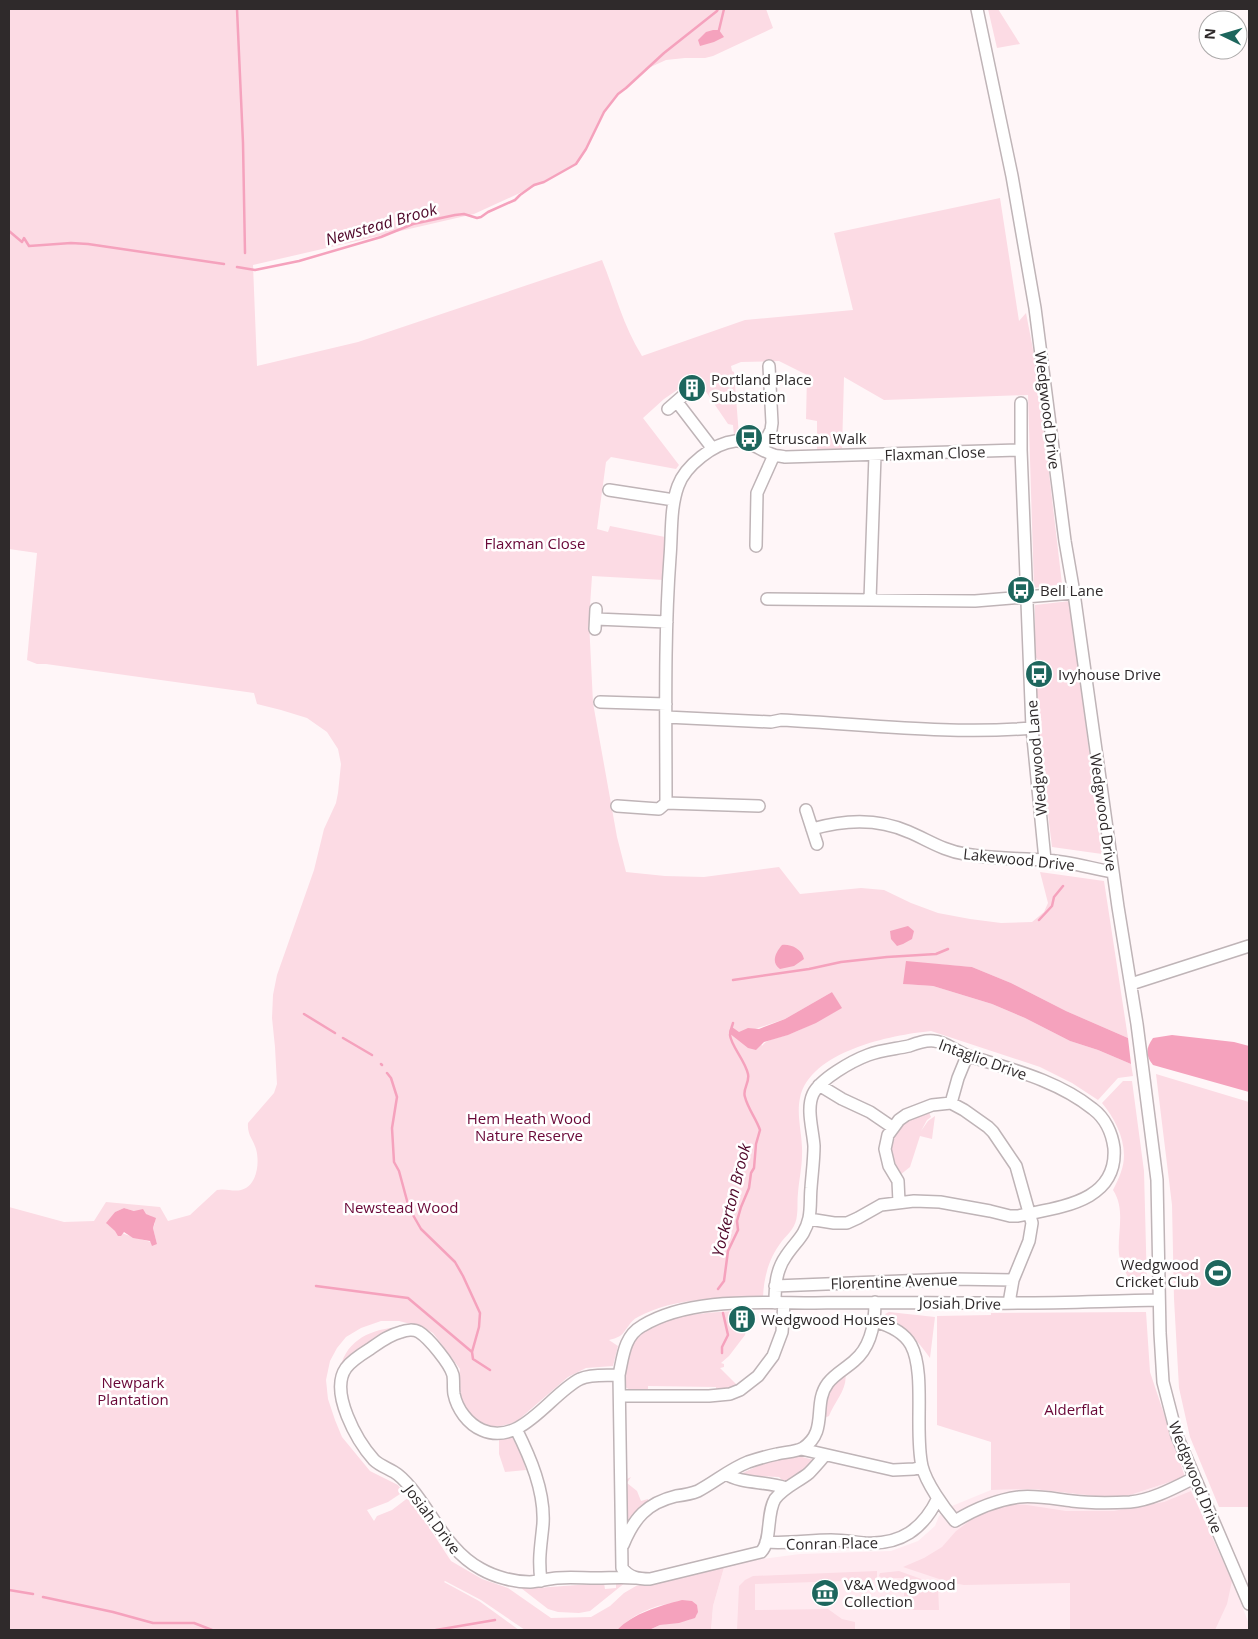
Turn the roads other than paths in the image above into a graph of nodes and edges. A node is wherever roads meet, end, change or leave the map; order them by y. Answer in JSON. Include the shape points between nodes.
{"nodes":[{"id":1,"x":977,"y":9,"type":"edge"},
{"id":2,"x":772,"y":369,"type":"dead end"},
{"id":3,"x":676,"y":402,"type":"dead end"},
{"id":4,"x":1021,"y":403,"type":"dead end"},
{"id":5,"x":762,"y":448,"type":"junction"},
{"id":6,"x":713,"y":449,"type":"junction"},
{"id":7,"x":1021,"y":450,"type":"junction"},
{"id":8,"x":774,"y":455,"type":"junction"},
{"id":9,"x":875,"y":455,"type":"junction"},
{"id":10,"x":609,"y":490,"type":"dead end"},
{"id":11,"x":674,"y":500,"type":"junction"},
{"id":12,"x":756,"y":546,"type":"dead end"},
{"id":13,"x":1074,"y":593,"type":"junction"},
{"id":14,"x":1028,"y":597,"type":"junction"},
{"id":15,"x":766,"y":599,"type":"dead end"},
{"id":16,"x":870,"y":600,"type":"junction"},
{"id":17,"x":596,"y":619,"type":"dead end"},
{"id":18,"x":667,"y":622,"type":"junction"},
{"id":19,"x":600,"y":703,"type":"dead end"},
{"id":20,"x":666,"y":704,"type":"junction"},
{"id":21,"x":666,"y":717,"type":"junction"},
{"id":22,"x":1032,"y":728,"type":"junction"},
{"id":23,"x":666,"y":803,"type":"junction"},
{"id":24,"x":617,"y":806,"type":"dead end"},
{"id":25,"x":759,"y":806,"type":"dead end"},
{"id":26,"x":806,"y":810,"type":"dead end"},
{"id":27,"x":812,"y":829,"type":"junction"},
{"id":28,"x":817,"y":844,"type":"dead end"},
{"id":29,"x":1045,"y":860,"type":"junction"},
{"id":30,"x":1112,"y":872,"type":"junction"},
{"id":31,"x":1249,"y":946,"type":"edge"},
{"id":32,"x":1131,"y":984,"type":"junction"},
{"id":33,"x":967,"y":1056,"type":"junction"},
{"id":34,"x":819,"y":1085,"type":"junction"},
{"id":35,"x":951,"y":1103,"type":"junction"},
{"id":36,"x":892,"y":1127,"type":"junction"},
{"id":37,"x":899,"y":1202,"type":"junction"},
{"id":38,"x":1029,"y":1214,"type":"junction"},
{"id":39,"x":808,"y":1219,"type":"junction"},
{"id":40,"x":1014,"y":1280,"type":"junction"},
{"id":41,"x":775,"y":1286,"type":"junction"},
{"id":42,"x":1159,"y":1300,"type":"junction"},
{"id":43,"x":874,"y":1302,"type":"junction"},
{"id":44,"x":779,"y":1303,"type":"junction"},
{"id":45,"x":1009,"y":1304,"type":"junction"},
{"id":46,"x":874,"y":1321,"type":"junction"},
{"id":47,"x":619,"y":1375,"type":"junction"},
{"id":48,"x":620,"y":1396,"type":"junction"},
{"id":49,"x":516,"y":1428,"type":"junction"},
{"id":50,"x":801,"y":1449,"type":"junction"},
{"id":51,"x":825,"y":1455,"type":"junction"},
{"id":52,"x":922,"y":1467,"type":"junction"},
{"id":53,"x":726,"y":1474,"type":"junction"},
{"id":54,"x":1194,"y":1478,"type":"junction"},
{"id":55,"x":786,"y":1488,"type":"junction"},
{"id":56,"x":938,"y":1498,"type":"junction"},
{"id":57,"x":766,"y":1542,"type":"junction"},
{"id":58,"x":621,"y":1554,"type":"junction"},
{"id":59,"x":597,"y":1578,"type":"junction"},
{"id":60,"x":637,"y":1578,"type":"junction"},
{"id":61,"x":541,"y":1581,"type":"junction"},
{"id":62,"x":1249,"y":1604,"type":"edge"}],
"edges":[{"from":1,"to":13,"type":"street","name":"Wedgwood Drive","via":[[1012,176],[1035,308]]},
{"from":2,"to":5,"type":"street","via":[[772,423]]},
{"from":3,"to":6,"type":"street"},
{"from":4,"to":7,"type":"street","name":"Wedgwood Lane","via":[[1026,417]]},
{"from":5,"to":6,"type":"street","name":"Flaxman Close","via":[[736,441]]},
{"from":5,"to":8,"type":"street","name":"Flaxman Close"},
{"from":6,"to":11,"type":"street","name":"Flaxman Close","via":[[684,473]]},
{"from":7,"to":9,"type":"street","name":"Flaxman Close"},
{"from":7,"to":14,"type":"street","name":"Wedgwood Lane"},
{"from":8,"to":9,"type":"street","name":"Flaxman Close"},
{"from":8,"to":12,"type":"street","via":[[757,493]]},
{"from":9,"to":16,"type":"street"},
{"from":10,"to":11,"type":"street"},
{"from":11,"to":18,"type":"street","name":"Flaxman Close"},
{"from":13,"to":14,"type":"street"},
{"from":13,"to":30,"type":"street","name":"Wedgwood Drive"},
{"from":14,"to":16,"type":"street"},
{"from":14,"to":22,"type":"street","name":"Wedgwood Lane"},
{"from":15,"to":16,"type":"street"},
{"from":17,"to":18,"type":"street"},
{"from":18,"to":20,"type":"street","name":"Flaxman Close"},
{"from":19,"to":20,"type":"street"},
{"from":20,"to":21,"type":"street","name":"Flaxman Close"},
{"from":21,"to":22,"type":"street","via":[[992,731]]},
{"from":21,"to":23,"type":"street","name":"Flaxman Close"},
{"from":22,"to":29,"type":"street","name":"Wedgwood Lane"},
{"from":23,"to":24,"type":"street","via":[[659,809]]},
{"from":23,"to":25,"type":"street"},
{"from":26,"to":27,"type":"street"},
{"from":27,"to":28,"type":"street"},
{"from":27,"to":29,"type":"street","name":"Lakewood Drive","via":[[839,822],[872,823],[900,828],[946,850],[963,854]]},
{"from":29,"to":30,"type":"street","name":"Lakewood Drive"},
{"from":30,"to":32,"type":"street","name":"Wedgwood Drive"},
{"from":31,"to":32,"type":"street"},
{"from":32,"to":42,"type":"street","name":"Wedgwood Drive","via":[[1157,1180]]},
{"from":33,"to":34,"type":"street","name":"Intaglio Drive","via":[[941,1042],[927,1040],[868,1055]]},
{"from":33,"to":35,"type":"street"},
{"from":33,"to":38,"type":"street","name":"Intaglio Drive","via":[[1051,1084],[1094,1109],[1112,1137],[1114,1157],[1111,1170],[1096,1192],[1066,1205]]},
{"from":34,"to":36,"type":"street"},
{"from":34,"to":39,"type":"street","via":[[811,1106],[814,1147]]},
{"from":35,"to":36,"type":"street","via":[[943,1102],[906,1115]]},
{"from":35,"to":38,"type":"street","via":[[985,1125],[997,1137],[1016,1166]]},
{"from":36,"to":37,"type":"street","via":[[885,1149],[889,1166],[898,1181]]},
{"from":37,"to":38,"type":"street","name":"Intaglio Drive","via":[[940,1202],[1010,1216]]},
{"from":37,"to":39,"type":"street","name":"Intaglio Drive","via":[[881,1205],[847,1223]]},
{"from":38,"to":40,"type":"street","via":[[1032,1223],[1029,1241]]},
{"from":39,"to":41,"type":"street","via":[[805,1231],[783,1262]]},
{"from":40,"to":41,"type":"street","name":"Florentine Avenue","via":[[945,1279]]},
{"from":40,"to":45,"type":"street"},
{"from":41,"to":44,"type":"street"},
{"from":42,"to":45,"type":"street","name":"Josiah Drive"},
{"from":42,"to":54,"type":"street","name":"Wedgwood Drive","via":[[1163,1382],[1174,1428]]},
{"from":43,"to":44,"type":"street","name":"Josiah Drive"},
{"from":43,"to":45,"type":"street","name":"Josiah Drive"},
{"from":43,"to":46,"type":"street"},
{"from":44,"to":47,"type":"street","name":"Josiah Drive","via":[[705,1304],[664,1314],[632,1333]]},
{"from":44,"to":48,"type":"street","via":[[782,1332],[773,1356],[758,1376],[740,1390],[709,1396]]},
{"from":46,"to":50,"type":"street","via":[[871,1335],[855,1360],[828,1383],[823,1393],[817,1432]]},
{"from":46,"to":52,"type":"street","via":[[888,1325],[906,1338],[916,1355]]},
{"from":47,"to":48,"type":"street","name":"Josiah Drive"},
{"from":47,"to":49,"type":"street","name":"Josiah Drive","via":[[590,1376],[576,1381]]},
{"from":48,"to":58,"type":"street","name":"Josiah Drive"},
{"from":49,"to":61,"type":"street","via":[[532,1463],[542,1505],[538,1562]]},
{"from":49,"to":61,"type":"street","name":"Josiah Drive","via":[[504,1433],[489,1432],[468,1422],[456,1402],[452,1373],[440,1353],[419,1332],[412,1330],[382,1340],[352,1362],[341,1381],[341,1394],[352,1429],[364,1447],[376,1462],[406,1481],[453,1548],[482,1570],[515,1581]]},
{"from":50,"to":51,"type":"street"},
{"from":50,"to":53,"type":"street","via":[[748,1462]]},
{"from":51,"to":52,"type":"street","via":[[893,1470]]},
{"from":51,"to":55,"type":"street","via":[[808,1474]]},
{"from":52,"to":56,"type":"street"},
{"from":53,"to":55,"type":"street","via":[[733,1479]]},
{"from":53,"to":58,"type":"street","via":[[697,1491],[662,1500],[648,1508],[629,1530]]},
{"from":54,"to":56,"type":"street","via":[[1130,1502],[1077,1502],[1033,1497],[1002,1500],[955,1521]]},
{"from":54,"to":62,"type":"street","name":"Wedgwood Drive"},
{"from":55,"to":57,"type":"street","via":[[771,1508]]},
{"from":56,"to":57,"type":"street","name":"Conran Place","via":[[919,1526],[908,1534],[887,1541]]},
{"from":57,"to":60,"type":"street","name":"Josiah Drive","via":[[764,1548],[755,1554],[650,1579]]},
{"from":58,"to":59,"type":"street","via":[[617,1567]]},
{"from":58,"to":60,"type":"street","via":[[624,1570]]},
{"from":59,"to":60,"type":"street","name":"Josiah Drive"},
{"from":59,"to":61,"type":"street","name":"Josiah Drive"}]}
